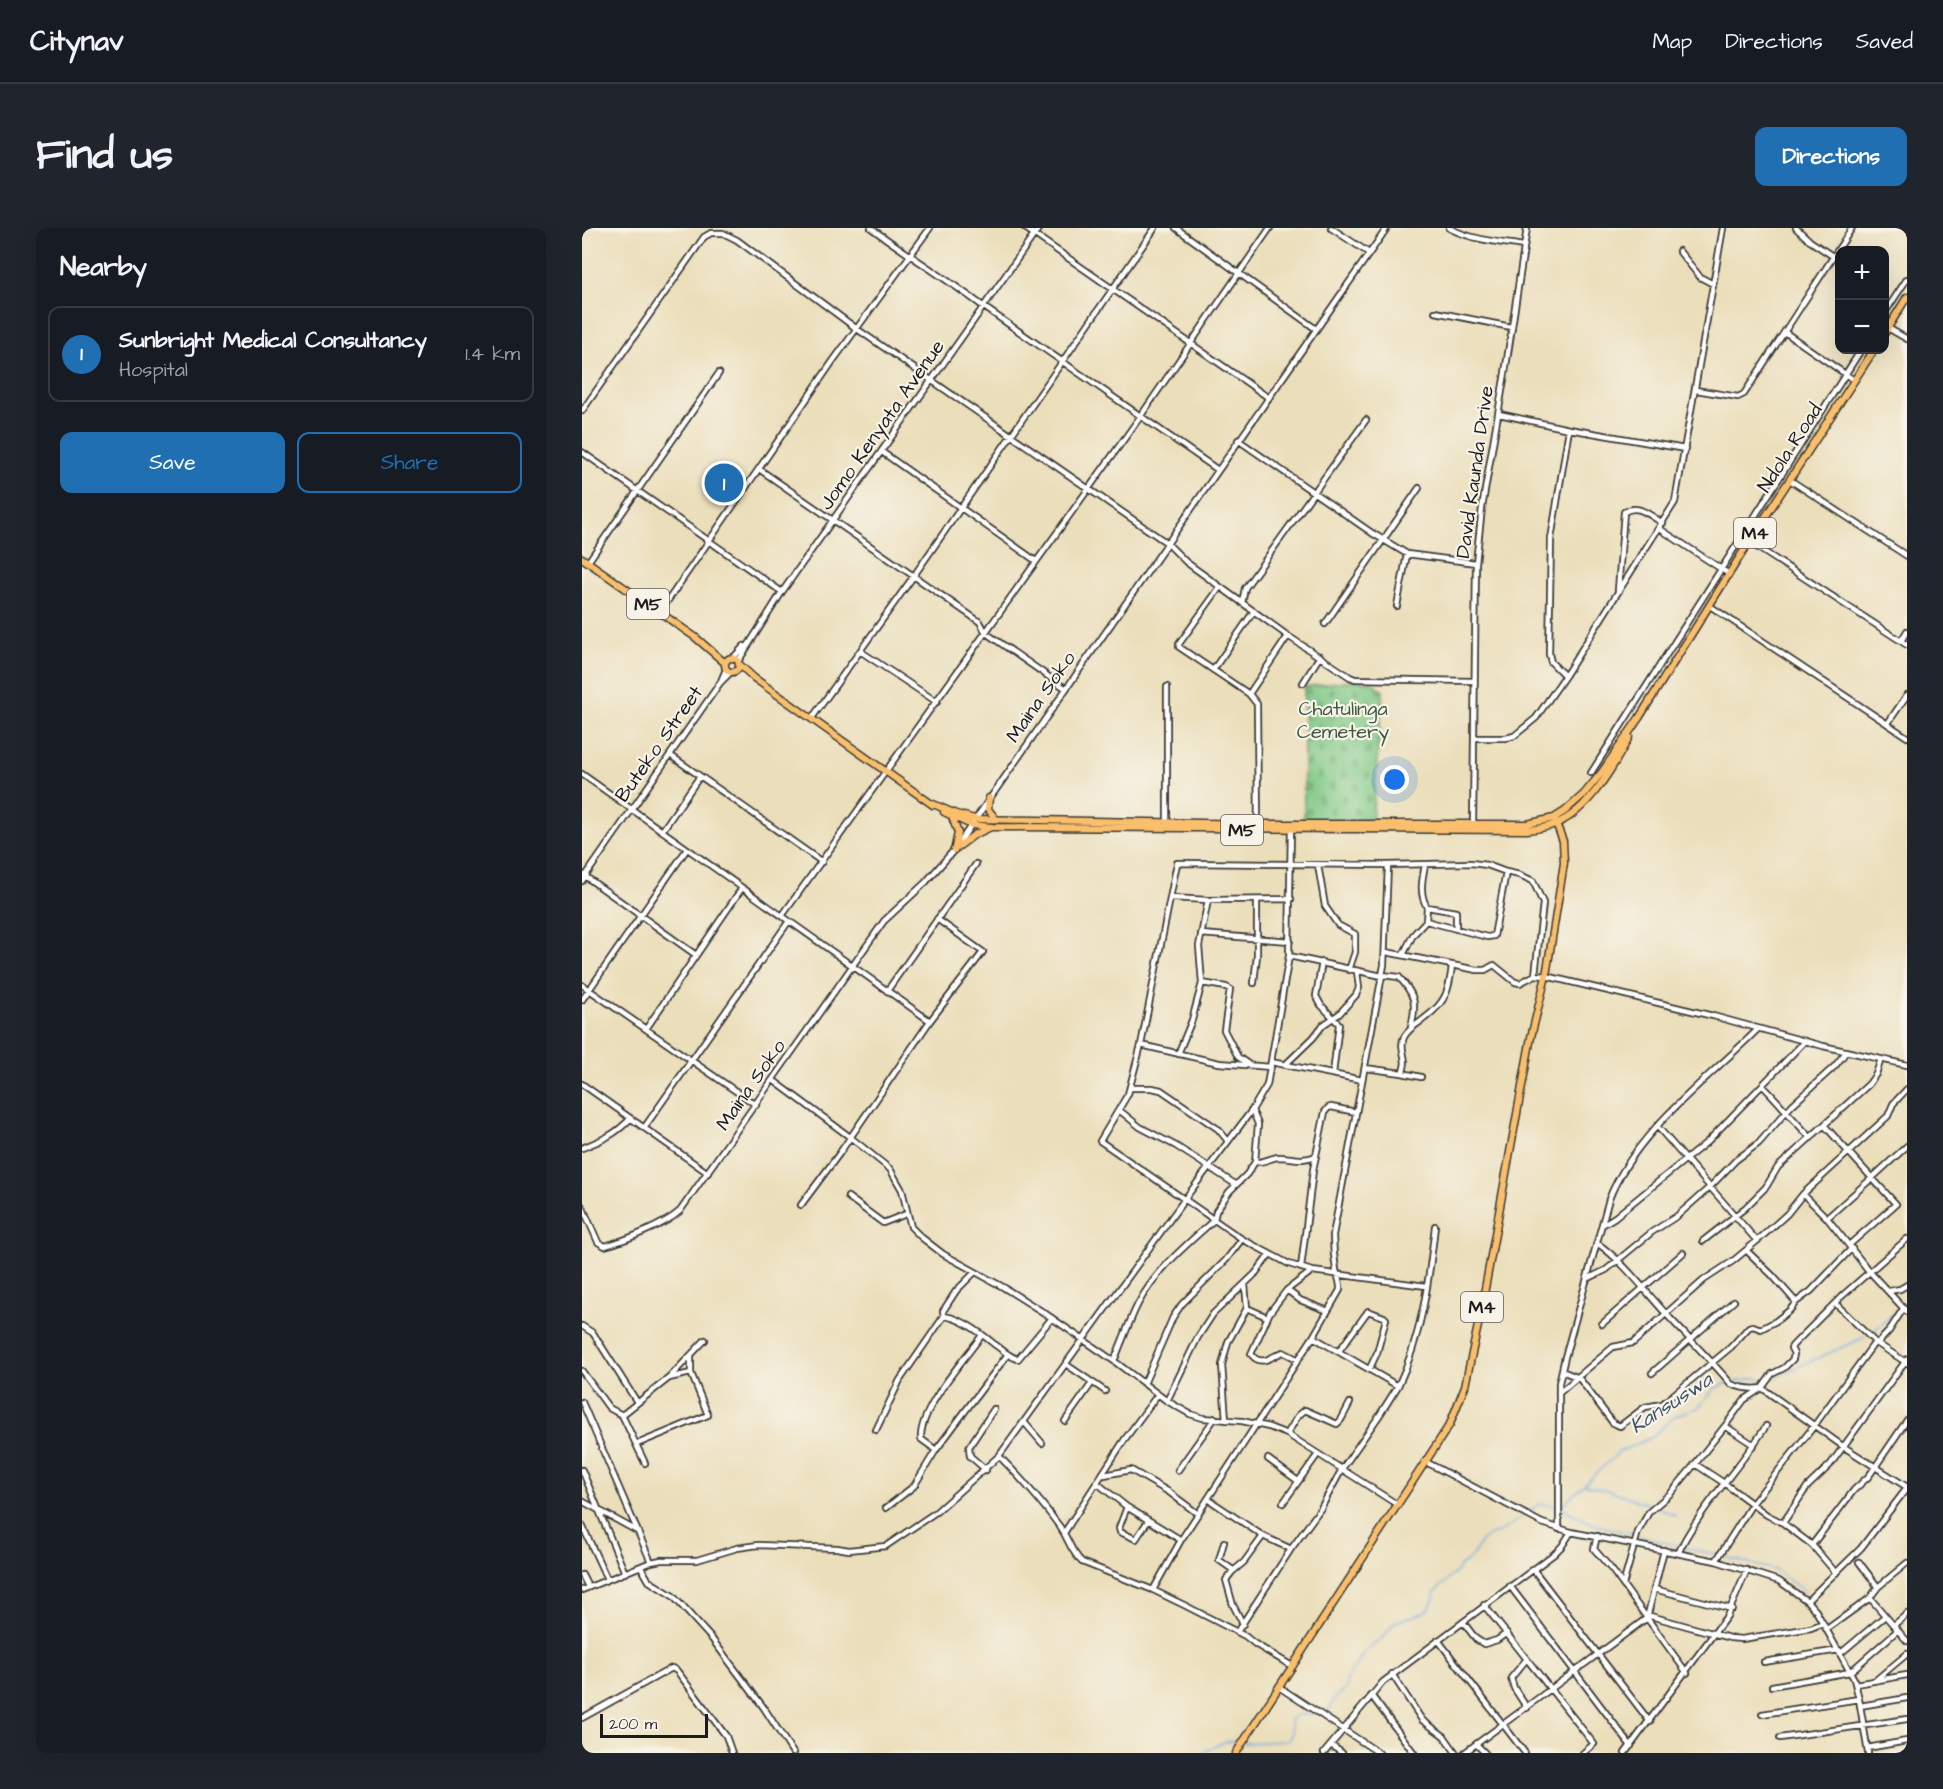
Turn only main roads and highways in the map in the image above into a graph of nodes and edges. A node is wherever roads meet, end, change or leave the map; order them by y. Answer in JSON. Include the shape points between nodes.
{"nodes":[{"id":1,"x":1907,"y":297,"type":"edge"},
{"id":2,"x":1889,"y":326,"type":"edge"},
{"id":3,"x":1871,"y":354,"type":"edge"},
{"id":4,"x":585,"y":560,"type":"edge"},
{"id":5,"x":989,"y":798,"type":"road end"},
{"id":6,"x":931,"y":803,"type":"junction"},
{"id":7,"x":952,"y":817,"type":"junction"},
{"id":8,"x":997,"y":819,"type":"junction"},
{"id":9,"x":1556,"y":821,"type":"junction"},
{"id":10,"x":973,"y":822,"type":"junction"},
{"id":11,"x":1167,"y":825,"type":"junction"},
{"id":12,"x":992,"y":827,"type":"junction"},
{"id":13,"x":1237,"y":1752,"type":"edge"}],
"edges":[{"from":1,"to":2,"type":"main road"},
{"from":3,"to":9,"type":"main road","name":"Ndola Road","number":"M4","via":[[1641,715],[1590,788]]},
{"from":4,"to":6,"type":"main road","number":"M5"},
{"from":5,"to":8,"type":"main road","via":[[989,812]]},
{"from":6,"to":7,"type":"main road","number":"M5"},
{"from":6,"to":10,"type":"main road","number":"M5"},
{"from":7,"to":10,"type":"main road","number":"M5"},
{"from":7,"to":12,"type":"main road","via":[[958,833],[954,850]]},
{"from":8,"to":10,"type":"main road","number":"M5"},
{"from":8,"to":11,"type":"main road","number":"M5"},
{"from":9,"to":11,"type":"main road","number":"M5","via":[[1473,827]]},
{"from":9,"to":13,"type":"main road","number":"M4","via":[[1563,841],[1564,863],[1546,976],[1465,1386],[1450,1424]]},
{"from":10,"to":12,"type":"main road","number":"M5"},
{"from":11,"to":12,"type":"main road","number":"M5"}]}
